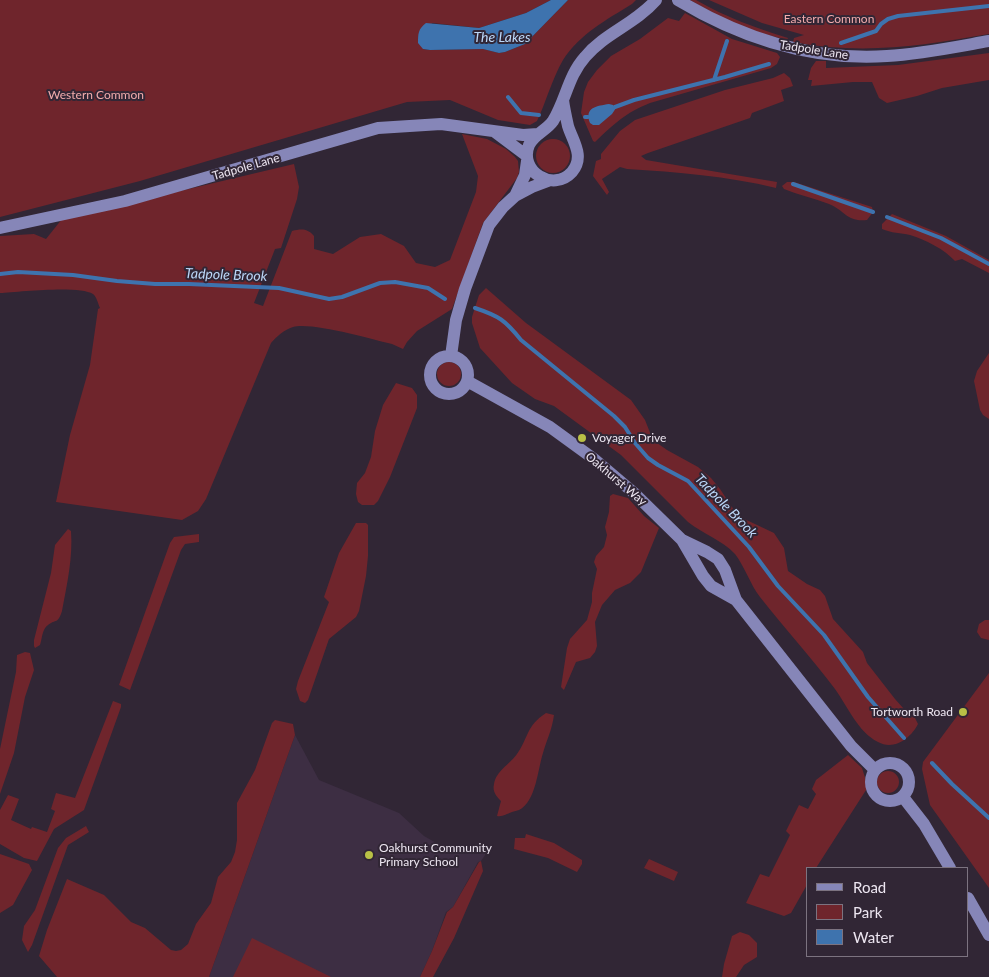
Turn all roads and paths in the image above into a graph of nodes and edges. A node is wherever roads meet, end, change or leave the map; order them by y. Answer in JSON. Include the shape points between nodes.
{"nodes":[{"id":1,"x":656,"y":0,"type":"edge"},
{"id":2,"x":678,"y":0,"type":"edge"},
{"id":3,"x":989,"y":41,"type":"edge"},
{"id":4,"x":563,"y":100,"type":"junction"},
{"id":5,"x":493,"y":130,"type":"junction"},
{"id":6,"x":540,"y":133,"type":"junction"},
{"id":7,"x":574,"y":142,"type":"junction"},
{"id":8,"x":527,"y":158,"type":"junction"},
{"id":9,"x":548,"y":181,"type":"junction"},
{"id":10,"x":515,"y":196,"type":"junction"},
{"id":11,"x":0,"y":228,"type":"edge"},
{"id":12,"x":450,"y":356,"type":"junction"},
{"id":13,"x":467,"y":381,"type":"junction"},
{"id":14,"x":682,"y":540,"type":"junction"},
{"id":15,"x":736,"y":600,"type":"junction"},
{"id":16,"x":875,"y":770,"type":"junction"},
{"id":17,"x":903,"y":797,"type":"junction"},
{"id":18,"x":949,"y":867,"type":"edge"},
{"id":19,"x":969,"y":900,"type":"edge"},
{"id":20,"x":989,"y":935,"type":"edge"}],
"edges":[{"from":1,"to":4,"type":"street","via":[[643,14],[602,40],[584,58],[572,75]]},
{"from":2,"to":3,"type":"street","name":"Tadpole Lane","via":[[724,26],[752,37],[833,55],[886,56]]},
{"from":4,"to":6,"type":"street","via":[[552,122]]},
{"from":4,"to":7,"type":"street"},
{"from":5,"to":6,"type":"street","name":"Tadpole Lane","via":[[523,135]]},
{"from":5,"to":8,"type":"street"},
{"from":5,"to":11,"type":"street","name":"Tadpole Lane","via":[[427,124],[378,128],[125,201]]},
{"from":6,"to":7,"type":"street","name":"Tadpole Lane","via":[[557,130],[570,136]]},
{"from":6,"to":8,"type":"street","via":[[528,147]]},
{"from":7,"to":9,"type":"street","via":[[578,155],[574,168],[569,175]]},
{"from":8,"to":9,"type":"street","via":[[535,174]]},
{"from":8,"to":10,"type":"street","via":[[525,175]]},
{"from":9,"to":10,"type":"street"},
{"from":10,"to":12,"type":"street","via":[[493,219],[482,241],[459,308]]},
{"from":12,"to":13,"type":"street","via":[[465,364]]},
{"from":12,"to":13,"type":"street","via":[[439,358],[431,367],[432,384],[448,394],[459,390]]},
{"from":13,"to":14,"type":"street","name":"Oakhurst Way","via":[[536,418],[580,448],[634,493]]},
{"from":14,"to":15,"type":"street","name":"Oakhurst Way","via":[[707,582]]},
{"from":14,"to":15,"type":"street","name":"Oakhurst Way","via":[[718,559]]},
{"from":15,"to":16,"type":"street","name":"Oakhurst Way","via":[[851,746]]},
{"from":16,"to":17,"type":"street","via":[[870,782],[878,798],[891,802]]},
{"from":16,"to":17,"type":"street","via":[[886,763],[904,768],[909,786]]},
{"from":17,"to":18,"type":"street","via":[[924,824]]},
{"from":19,"to":20,"type":"street"}]}
